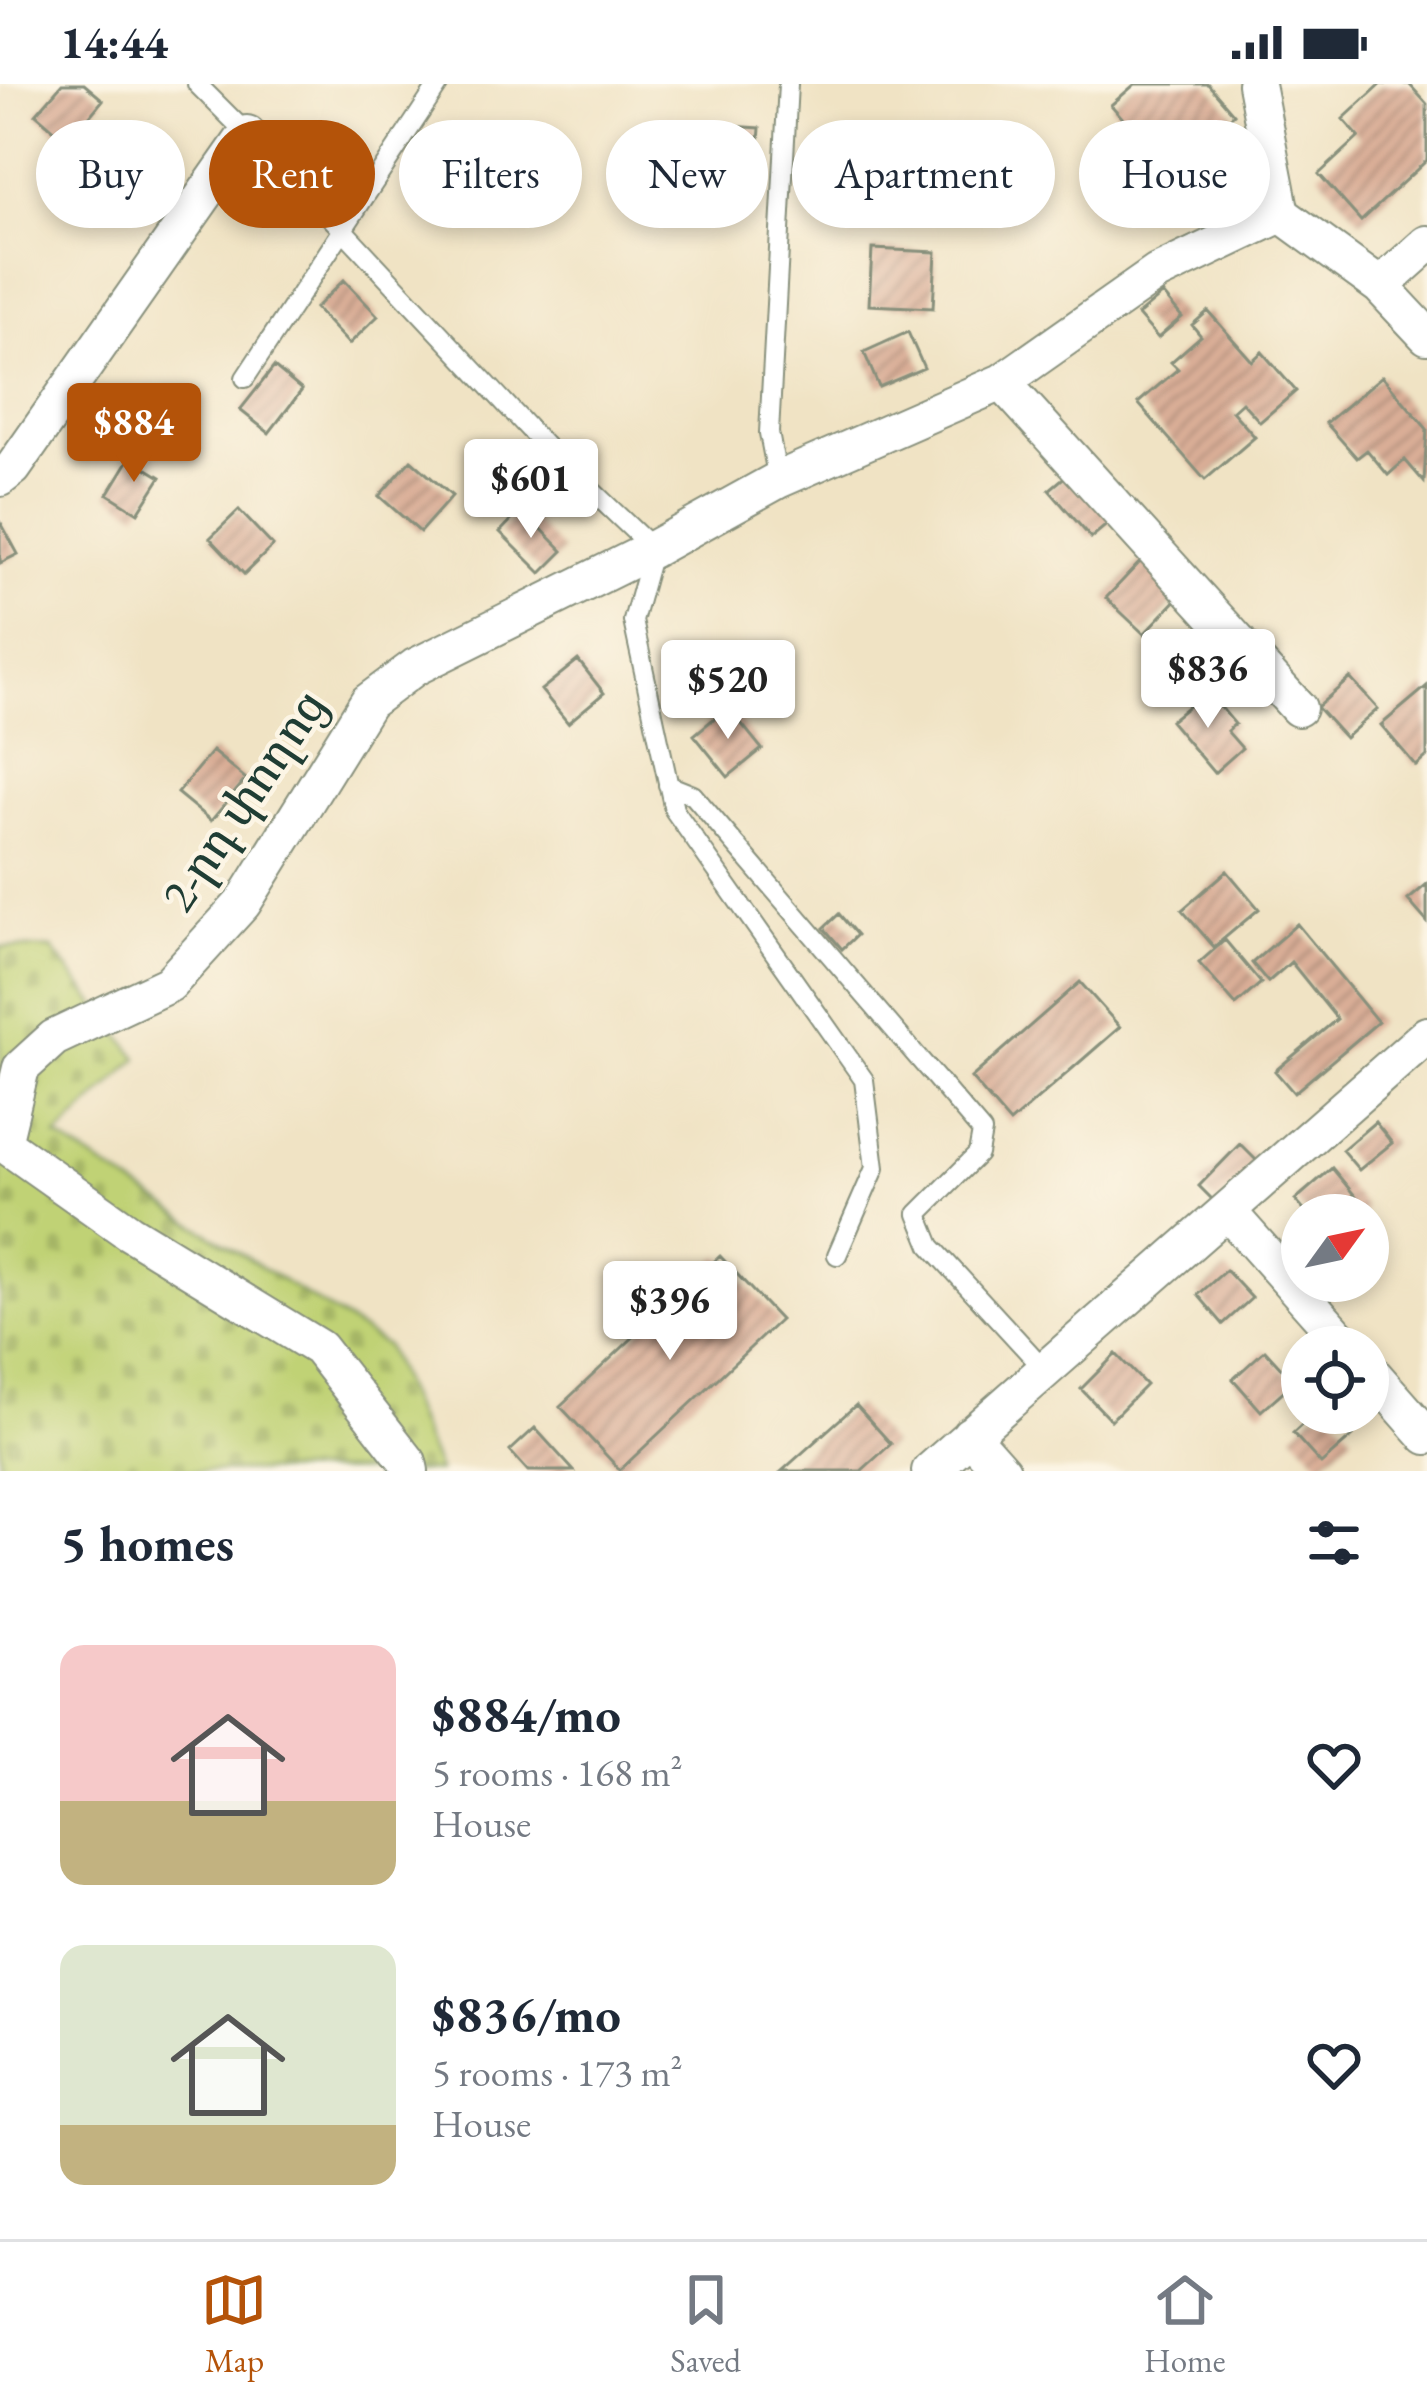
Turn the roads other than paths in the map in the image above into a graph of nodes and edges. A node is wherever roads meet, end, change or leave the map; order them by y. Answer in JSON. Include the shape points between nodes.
{"nodes":[{"id":1,"x":197,"y":84,"type":"edge"},
{"id":2,"x":439,"y":84,"type":"edge"},
{"id":3,"x":788,"y":84,"type":"edge"},
{"id":4,"x":1256,"y":84,"type":"edge"},
{"id":5,"x":233,"y":120,"type":"edge"},
{"id":6,"x":209,"y":188,"type":"edge"},
{"id":7,"x":1281,"y":214,"type":"junction"},
{"id":8,"x":341,"y":228,"type":"edge"},
{"id":9,"x":344,"y":231,"type":"junction"},
{"id":10,"x":1427,"y":244,"type":"edge"},
{"id":11,"x":1380,"y":286,"type":"junction"},
{"id":12,"x":1427,"y":336,"type":"edge"},
{"id":13,"x":245,"y":378,"type":"dead end"},
{"id":14,"x":1002,"y":382,"type":"junction"},
{"id":15,"x":0,"y":478,"type":"edge"},
{"id":16,"x":778,"y":480,"type":"junction"},
{"id":17,"x":653,"y":548,"type":"junction"},
{"id":18,"x":1298,"y":708,"type":"dead end"},
{"id":19,"x":668,"y":785,"type":"junction"},
{"id":20,"x":1427,"y":1035,"type":"edge"},
{"id":21,"x":1,"y":1144,"type":"edge"},
{"id":22,"x":1228,"y":1212,"type":"junction"},
{"id":23,"x":837,"y":1255,"type":"dead end"},
{"id":24,"x":1329,"y":1326,"type":"edge"},
{"id":25,"x":1045,"y":1370,"type":"junction"},
{"id":26,"x":1389,"y":1393,"type":"edge"},
{"id":27,"x":970,"y":1435,"type":"junction"},
{"id":28,"x":1427,"y":1436,"type":"edge"},
{"id":29,"x":410,"y":1471,"type":"edge"},
{"id":30,"x":930,"y":1471,"type":"edge"},
{"id":31,"x":1002,"y":1471,"type":"edge"}],
"edges":[{"from":1,"to":5,"type":"lane"},
{"from":2,"to":9,"type":"lane"},
{"from":3,"to":16,"type":"lane","via":[[769,433]]},
{"from":4,"to":7,"type":"street"},
{"from":6,"to":15,"type":"street"},
{"from":7,"to":11,"type":"street"},
{"from":7,"to":14,"type":"street","name":"2-րդ փողոց","via":[[1157,273]]},
{"from":8,"to":9,"type":"lane"},
{"from":9,"to":13,"type":"lane"},
{"from":9,"to":17,"type":"lane","via":[[544,445]]},
{"from":10,"to":11,"type":"street"},
{"from":11,"to":12,"type":"street"},
{"from":14,"to":16,"type":"street","name":"2-րդ փողոց"},
{"from":14,"to":18,"type":"street"},
{"from":16,"to":17,"type":"street","name":"2-րդ փողոց"},
{"from":17,"to":19,"type":"lane","via":[[633,621]]},
{"from":17,"to":21,"type":"street","name":"2-րդ փողոց","via":[[415,667],[368,702],[243,903],[170,984],[54,1038],[21,1068]]},
{"from":19,"to":23,"type":"lane","via":[[674,810],[864,1080],[875,1168]]},
{"from":19,"to":25,"type":"lane","via":[[693,795],[982,1132],[978,1154],[918,1214],[931,1246]]},
{"from":20,"to":22,"type":"street"},
{"from":21,"to":29,"type":"street","name":"2-րդ փողոց","via":[[319,1348]]},
{"from":22,"to":24,"type":"street"},
{"from":22,"to":25,"type":"street"},
{"from":25,"to":27,"type":"street"},
{"from":26,"to":28,"type":"street"},
{"from":27,"to":30,"type":"street"},
{"from":27,"to":31,"type":"street"}]}
